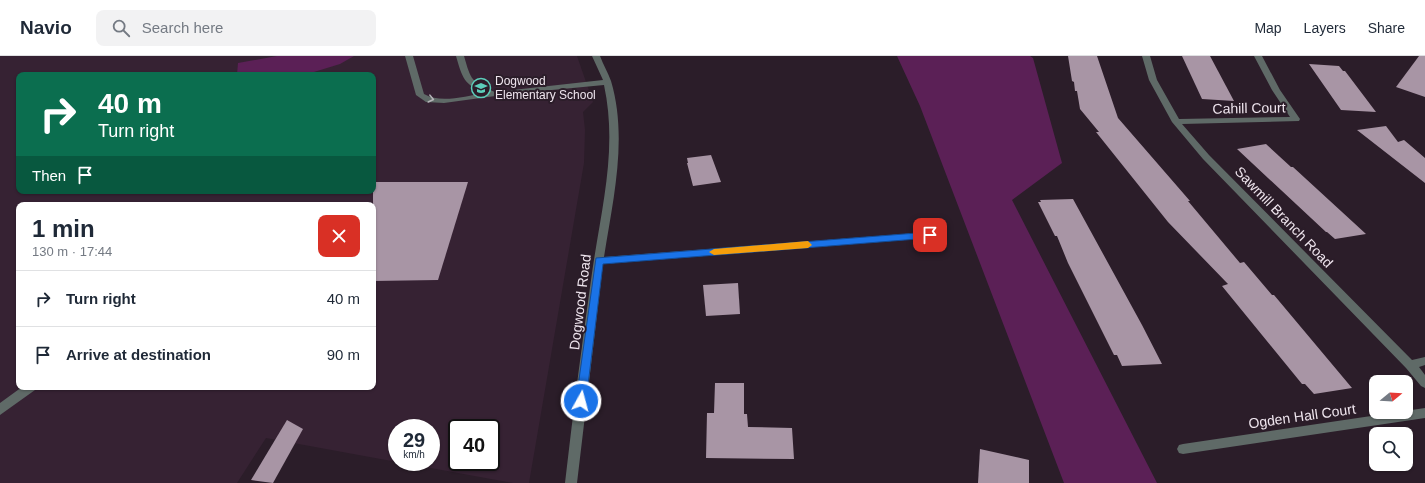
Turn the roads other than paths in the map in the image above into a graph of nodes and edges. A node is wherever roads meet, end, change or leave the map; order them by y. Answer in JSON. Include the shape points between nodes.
{"nodes":[{"id":1,"x":409,"y":56,"type":"edge"},
{"id":2,"x":460,"y":56,"type":"edge"},
{"id":3,"x":596,"y":56,"type":"edge"},
{"id":4,"x":1146,"y":56,"type":"edge"},
{"id":5,"x":1258,"y":56,"type":"edge"},
{"id":6,"x":607,"y":82,"type":"junction"},
{"id":7,"x":494,"y":94,"type":"junction"},
{"id":8,"x":1176,"y":122,"type":"junction"},
{"id":9,"x":930,"y":235,"type":"dead end"},
{"id":10,"x":599,"y":261,"type":"junction"},
{"id":11,"x":1425,"y":361,"type":"edge"},
{"id":12,"x":1410,"y":365,"type":"junction"},
{"id":13,"x":1425,"y":384,"type":"edge"},
{"id":14,"x":27,"y":390,"type":"edge"},
{"id":15,"x":0,"y":410,"type":"edge"},
{"id":16,"x":1425,"y":414,"type":"edge"},
{"id":17,"x":1184,"y":449,"type":"dead end"},
{"id":18,"x":571,"y":483,"type":"edge"}],
"edges":[{"from":1,"to":7,"type":"street","one_way":true,"via":[[420,95],[429,100],[444,101]]},
{"from":2,"to":7,"type":"street","via":[[467,80],[474,86]]},
{"from":3,"to":6,"type":"street","name":"Dogwood Road"},
{"from":4,"to":8,"type":"street","name":"Sawmill Branch Road","via":[[1153,80]]},
{"from":5,"to":8,"type":"street","name":"Cahill Court","via":[[1296,120]]},
{"from":6,"to":7,"type":"street"},
{"from":6,"to":10,"type":"street","name":"Dogwood Road","via":[[612,106],[614,144]]},
{"from":8,"to":12,"type":"street","name":"Sawmill Branch Road","via":[[1206,157]]},
{"from":9,"to":10,"type":"street"},
{"from":10,"to":18,"type":"street","name":"Dogwood Road"},
{"from":11,"to":12,"type":"street"},
{"from":12,"to":13,"type":"street","name":"Sawmill Branch Road"},
{"from":14,"to":15,"type":"street"},
{"from":16,"to":17,"type":"street","name":"Ogden Hall Court"}]}
